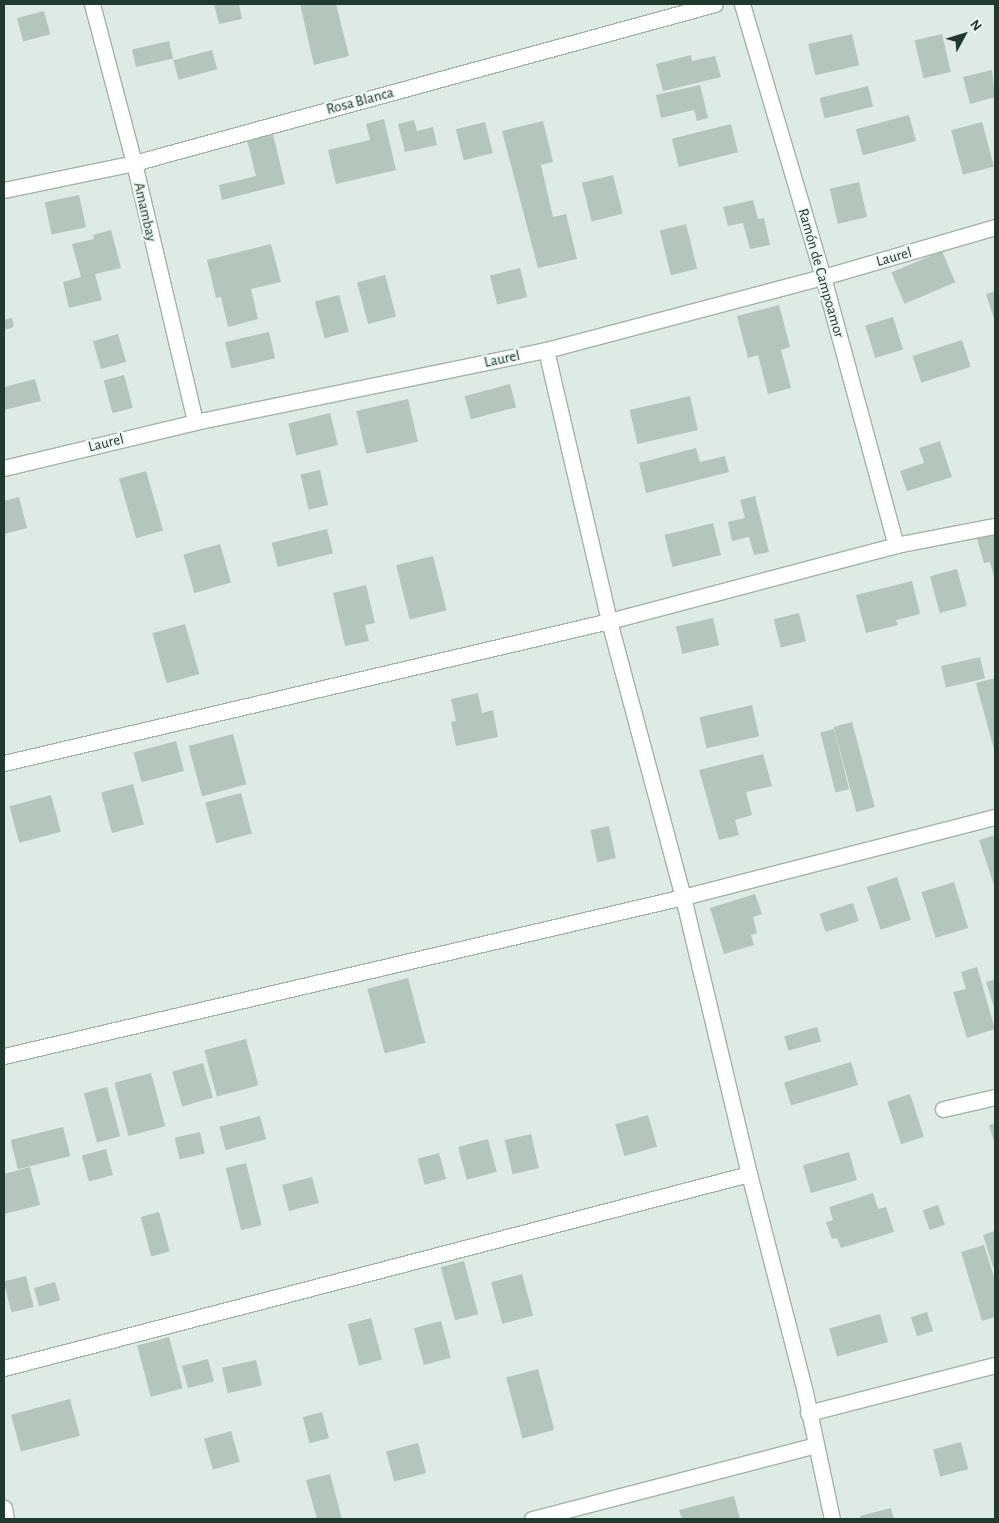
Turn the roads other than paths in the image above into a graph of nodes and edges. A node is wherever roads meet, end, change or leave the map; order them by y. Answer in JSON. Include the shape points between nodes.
{"nodes":[{"id":1,"x":92,"y":4,"type":"edge"},
{"id":2,"x":715,"y":4,"type":"edge"},
{"id":3,"x":742,"y":4,"type":"edge"},
{"id":4,"x":134,"y":163,"type":"junction"},
{"id":5,"x":4,"y":190,"type":"edge"},
{"id":6,"x":995,"y":227,"type":"edge"},
{"id":7,"x":824,"y":277,"type":"junction"},
{"id":8,"x":546,"y":350,"type":"junction"},
{"id":9,"x":195,"y":422,"type":"junction"},
{"id":10,"x":4,"y":468,"type":"edge"},
{"id":11,"x":995,"y":526,"type":"edge"},
{"id":12,"x":896,"y":544,"type":"junction"},
{"id":13,"x":609,"y":621,"type":"junction"},
{"id":14,"x":4,"y":763,"type":"edge"},
{"id":15,"x":995,"y":817,"type":"edge"},
{"id":16,"x":683,"y":897,"type":"junction"},
{"id":17,"x":4,"y":1056,"type":"edge"},
{"id":18,"x":995,"y":1097,"type":"edge"},
{"id":19,"x":943,"y":1109,"type":"dead end"},
{"id":20,"x":749,"y":1174,"type":"junction"},
{"id":21,"x":995,"y":1364,"type":"edge"},
{"id":22,"x":4,"y":1368,"type":"edge"},
{"id":23,"x":808,"y":1413,"type":"junction"},
{"id":24,"x":816,"y":1445,"type":"junction"},
{"id":25,"x":4,"y":1508,"type":"edge"},
{"id":26,"x":6,"y":1519,"type":"edge"},
{"id":27,"x":532,"y":1519,"type":"edge"},
{"id":28,"x":832,"y":1519,"type":"edge"}],
"edges":[{"from":1,"to":4,"type":"street","name":"Amambay"},
{"from":2,"to":4,"type":"street","name":"Rosa Blanca"},
{"from":3,"to":7,"type":"street","name":"Ramón de Campoamor"},
{"from":4,"to":5,"type":"street","name":"Rosa Blanca"},
{"from":4,"to":9,"type":"street","name":"Amambay"},
{"from":6,"to":7,"type":"street","name":"Laurel"},
{"from":7,"to":8,"type":"street","name":"Laurel"},
{"from":7,"to":12,"type":"street","name":"Ramón de Campoamor"},
{"from":8,"to":9,"type":"street","name":"Laurel"},
{"from":8,"to":13,"type":"street"},
{"from":9,"to":10,"type":"street","name":"Laurel"},
{"from":11,"to":12,"type":"street"},
{"from":12,"to":13,"type":"street"},
{"from":13,"to":14,"type":"street"},
{"from":13,"to":16,"type":"street"},
{"from":15,"to":16,"type":"street"},
{"from":16,"to":17,"type":"street"},
{"from":16,"to":20,"type":"street"},
{"from":18,"to":19,"type":"street"},
{"from":20,"to":22,"type":"street"},
{"from":20,"to":23,"type":"street"},
{"from":21,"to":23,"type":"street"},
{"from":23,"to":24,"type":"street"},
{"from":24,"to":27,"type":"street"},
{"from":24,"to":28,"type":"street"},
{"from":25,"to":26,"type":"street"}]}
